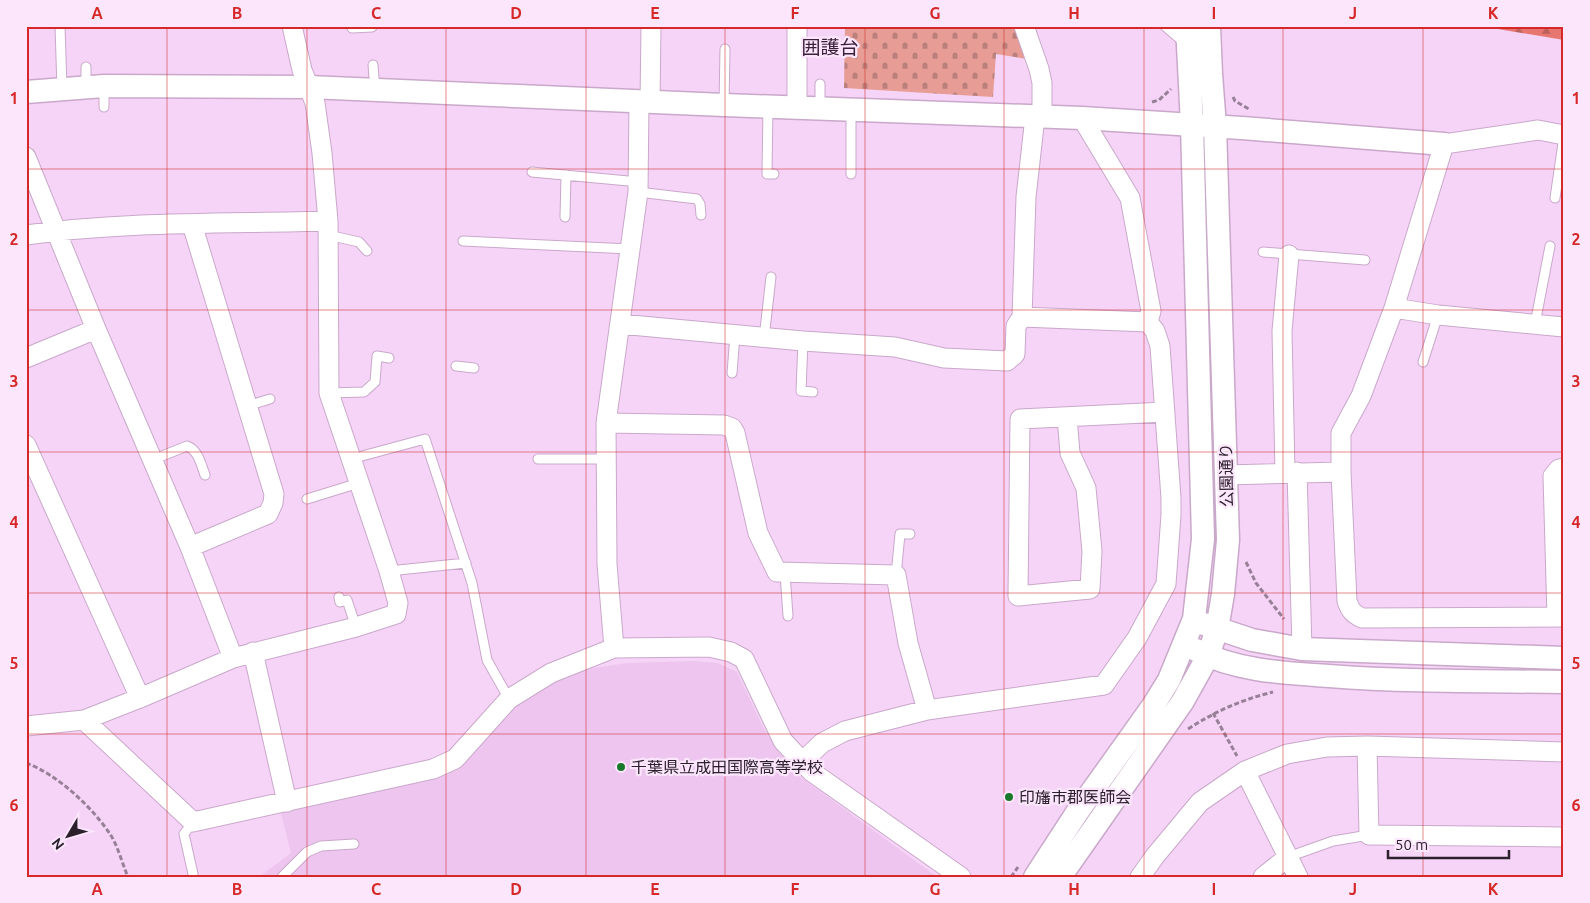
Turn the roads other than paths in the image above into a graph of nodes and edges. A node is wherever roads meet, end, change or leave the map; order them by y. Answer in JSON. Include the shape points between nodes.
{"nodes":[{"id":1,"x":60,"y":26,"type":"edge"},
{"id":2,"x":292,"y":26,"type":"edge"},
{"id":3,"x":352,"y":26,"type":"edge"},
{"id":4,"x":652,"y":26,"type":"edge"},
{"id":5,"x":797,"y":26,"type":"edge"},
{"id":6,"x":1024,"y":26,"type":"edge"},
{"id":7,"x":1165,"y":26,"type":"edge"},
{"id":8,"x":1209,"y":26,"type":"edge"},
{"id":9,"x":372,"y":27,"type":"edge"},
{"id":10,"x":1188,"y":36,"type":"edge"},
{"id":11,"x":724,"y":49,"type":"dead end"},
{"id":12,"x":374,"y":65,"type":"dead end"},
{"id":13,"x":820,"y":84,"type":"dead end"},
{"id":14,"x":309,"y":87,"type":"junction"},
{"id":15,"x":62,"y":89,"type":"junction"},
{"id":16,"x":375,"y":90,"type":"junction"},
{"id":17,"x":26,"y":92,"type":"edge"},
{"id":18,"x":644,"y":102,"type":"junction"},
{"id":19,"x":724,"y":106,"type":"junction"},
{"id":20,"x":768,"y":107,"type":"junction"},
{"id":21,"x":797,"y":108,"type":"junction"},
{"id":22,"x":820,"y":109,"type":"junction"},
{"id":23,"x":851,"y":110,"type":"junction"},
{"id":24,"x":1039,"y":117,"type":"junction"},
{"id":25,"x":1082,"y":118,"type":"junction"},
{"id":26,"x":1192,"y":124,"type":"junction"},
{"id":27,"x":1215,"y":126,"type":"junction"},
{"id":28,"x":1564,"y":136,"type":"edge"},
{"id":29,"x":1444,"y":144,"type":"junction"},
{"id":30,"x":26,"y":157,"type":"edge"},
{"id":31,"x":532,"y":172,"type":"dead end"},
{"id":32,"x":774,"y":174,"type":"dead end"},
{"id":33,"x":851,"y":174,"type":"dead end"},
{"id":34,"x":566,"y":175,"type":"junction"},
{"id":35,"x":638,"y":187,"type":"junction"},
{"id":36,"x":1555,"y":198,"type":"dead end"},
{"id":37,"x":701,"y":216,"type":"dead end"},
{"id":38,"x":565,"y":218,"type":"dead end"},
{"id":39,"x":192,"y":224,"type":"junction"},
{"id":40,"x":328,"y":228,"type":"junction"},
{"id":41,"x":57,"y":230,"type":"junction"},
{"id":42,"x":26,"y":235,"type":"edge"},
{"id":43,"x":463,"y":241,"type":"dead end"},
{"id":44,"x":1550,"y":246,"type":"dead end"},
{"id":45,"x":630,"y":249,"type":"junction"},
{"id":46,"x":367,"y":252,"type":"dead end"},
{"id":47,"x":1262,"y":252,"type":"dead end"},
{"id":48,"x":1289,"y":255,"type":"junction"},
{"id":49,"x":1365,"y":260,"type":"dead end"},
{"id":50,"x":771,"y":277,"type":"dead end"},
{"id":51,"x":1394,"y":308,"type":"junction"},
{"id":52,"x":1438,"y":315,"type":"junction"},
{"id":53,"x":1022,"y":317,"type":"junction"},
{"id":54,"x":1148,"y":322,"type":"junction"},
{"id":55,"x":620,"y":324,"type":"junction"},
{"id":56,"x":1535,"y":324,"type":"junction"},
{"id":57,"x":1564,"y":327,"type":"edge"},
{"id":58,"x":96,"y":329,"type":"junction"},
{"id":59,"x":734,"y":335,"type":"junction"},
{"id":60,"x":764,"y":338,"type":"junction"},
{"id":61,"x":803,"y":341,"type":"junction"},
{"id":62,"x":26,"y":358,"type":"edge"},
{"id":63,"x":389,"y":358,"type":"dead end"},
{"id":64,"x":1423,"y":362,"type":"dead end"},
{"id":65,"x":456,"y":366,"type":"dead end"},
{"id":66,"x":474,"y":368,"type":"dead end"},
{"id":67,"x":732,"y":373,"type":"dead end"},
{"id":68,"x":813,"y":392,"type":"dead end"},
{"id":69,"x":329,"y":393,"type":"junction"},
{"id":70,"x":270,"y":399,"type":"dead end"},
{"id":71,"x":247,"y":406,"type":"junction"},
{"id":72,"x":1165,"y":412,"type":"junction"},
{"id":73,"x":1067,"y":417,"type":"junction"},
{"id":74,"x":606,"y":423,"type":"junction"},
{"id":75,"x":26,"y":445,"type":"edge"},
{"id":76,"x":351,"y":459,"type":"junction"},
{"id":77,"x":538,"y":459,"type":"dead end"},
{"id":78,"x":607,"y":459,"type":"junction"},
{"id":79,"x":152,"y":460,"type":"junction"},
{"id":80,"x":1564,"y":468,"type":"edge"},
{"id":81,"x":1341,"y":472,"type":"junction"},
{"id":82,"x":1291,"y":473,"type":"junction"},
{"id":83,"x":206,"y":475,"type":"dead end"},
{"id":84,"x":1226,"y":475,"type":"junction"},
{"id":85,"x":359,"y":483,"type":"junction"},
{"id":86,"x":307,"y":499,"type":"dead end"},
{"id":87,"x":910,"y":534,"type":"dead end"},
{"id":88,"x":190,"y":547,"type":"junction"},
{"id":89,"x":466,"y":564,"type":"junction"},
{"id":90,"x":389,"y":571,"type":"junction"},
{"id":91,"x":785,"y":573,"type":"junction"},
{"id":92,"x":896,"y":574,"type":"junction"},
{"id":93,"x":338,"y":597,"type":"dead end"},
{"id":94,"x":788,"y":616,"type":"dead end"},
{"id":95,"x":1560,"y":617,"type":"edge"},
{"id":96,"x":1194,"y":619,"type":"junction"},
{"id":97,"x":356,"y":627,"type":"junction"},
{"id":98,"x":1216,"y":629,"type":"junction"},
{"id":99,"x":1302,"y":641,"type":"junction"},
{"id":100,"x":1184,"y":643,"type":"junction"},
{"id":101,"x":614,"y":648,"type":"junction"},
{"id":102,"x":252,"y":652,"type":"junction"},
{"id":103,"x":1208,"y":656,"type":"junction"},
{"id":104,"x":233,"y":658,"type":"junction"},
{"id":105,"x":1564,"y":658,"type":"edge"},
{"id":106,"x":1564,"y":682,"type":"edge"},
{"id":107,"x":140,"y":698,"type":"junction"},
{"id":108,"x":509,"y":699,"type":"junction"},
{"id":109,"x":927,"y":710,"type":"junction"},
{"id":110,"x":84,"y":720,"type":"junction"},
{"id":111,"x":28,"y":723,"type":"edge"},
{"id":112,"x":1367,"y":746,"type":"junction"},
{"id":113,"x":1564,"y":752,"type":"edge"},
{"id":114,"x":802,"y":762,"type":"junction"},
{"id":115,"x":1245,"y":771,"type":"junction"},
{"id":116,"x":287,"y":802,"type":"junction"},
{"id":117,"x":193,"y":822,"type":"junction"},
{"id":118,"x":1369,"y":835,"type":"junction"},
{"id":119,"x":1564,"y":837,"type":"edge"},
{"id":120,"x":354,"y":844,"type":"dead end"},
{"id":121,"x":1288,"y":857,"type":"junction"},
{"id":122,"x":1028,"y":869,"type":"edge"},
{"id":123,"x":193,"y":874,"type":"dead end"},
{"id":124,"x":282,"y":877,"type":"edge"},
{"id":125,"x":961,"y":877,"type":"edge"},
{"id":126,"x":1060,"y":877,"type":"edge"},
{"id":127,"x":1140,"y":877,"type":"edge"},
{"id":128,"x":1263,"y":877,"type":"edge"},
{"id":129,"x":1298,"y":877,"type":"edge"}],
"edges":[{"from":1,"to":15,"type":"lane"},
{"from":2,"to":14,"type":"street"},
{"from":3,"to":9,"type":"lane"},
{"from":4,"to":18,"type":"street"},
{"from":5,"to":21,"type":"street"},
{"from":6,"to":24,"type":"street","via":[[1042,84]]},
{"from":7,"to":10,"type":"lane","via":[[1173,34]]},
{"from":8,"to":27,"type":"street","name":"公園通り"},
{"from":10,"to":26,"type":"street","name":"公園通り"},
{"from":11,"to":19,"type":"lane"},
{"from":12,"to":16,"type":"lane"},
{"from":13,"to":22,"type":"lane"},
{"from":14,"to":15,"type":"street"},
{"from":14,"to":16,"type":"street"},
{"from":14,"to":40,"type":"street","via":[[315,103],[322,152]]},
{"from":15,"to":17,"type":"street"},
{"from":16,"to":18,"type":"street"},
{"from":18,"to":19,"type":"street"},
{"from":18,"to":35,"type":"street"},
{"from":19,"to":20,"type":"street"},
{"from":20,"to":21,"type":"street"},
{"from":20,"to":32,"type":"lane","via":[[767,174]]},
{"from":21,"to":22,"type":"street"},
{"from":22,"to":23,"type":"street"},
{"from":23,"to":24,"type":"street"},
{"from":23,"to":33,"type":"lane"},
{"from":24,"to":25,"type":"street"},
{"from":24,"to":53,"type":"street","via":[[1026,197]]},
{"from":25,"to":26,"type":"street"},
{"from":25,"to":54,"type":"street","via":[[1130,198],[1151,311]]},
{"from":26,"to":27,"type":"street"},
{"from":26,"to":96,"type":"street","name":"公園通り","via":[[1203,539]]},
{"from":27,"to":29,"type":"street"},
{"from":27,"to":84,"type":"street","name":"公園通り"},
{"from":28,"to":29,"type":"street","via":[[1538,130]]},
{"from":28,"to":36,"type":"lane"},
{"from":29,"to":51,"type":"street"},
{"from":30,"to":41,"type":"street"},
{"from":31,"to":34,"type":"lane"},
{"from":34,"to":35,"type":"lane"},
{"from":34,"to":38,"type":"lane"},
{"from":35,"to":37,"type":"lane","via":[[697,199]]},
{"from":35,"to":45,"type":"street"},
{"from":39,"to":40,"type":"street"},
{"from":39,"to":41,"type":"street"},
{"from":39,"to":71,"type":"street"},
{"from":40,"to":46,"type":"lane","via":[[359,242]]},
{"from":40,"to":69,"type":"street"},
{"from":41,"to":42,"type":"street"},
{"from":41,"to":58,"type":"street"},
{"from":43,"to":45,"type":"lane"},
{"from":44,"to":56,"type":"lane"},
{"from":45,"to":55,"type":"street"},
{"from":47,"to":48,"type":"lane"},
{"from":48,"to":49,"type":"lane"},
{"from":48,"to":82,"type":"street","via":[[1282,331]]},
{"from":50,"to":60,"type":"lane"},
{"from":51,"to":52,"type":"street"},
{"from":51,"to":81,"type":"street","via":[[1361,396],[1341,433]]},
{"from":52,"to":56,"type":"street"},
{"from":52,"to":64,"type":"lane"},
{"from":53,"to":54,"type":"street"},
{"from":53,"to":61,"type":"street","via":[[1016,326],[1015,354],[1007,360],[944,358],[895,348]]},
{"from":54,"to":72,"type":"street","via":[[1160,346]]},
{"from":55,"to":59,"type":"street"},
{"from":55,"to":74,"type":"street"},
{"from":56,"to":57,"type":"street"},
{"from":58,"to":62,"type":"street"},
{"from":58,"to":79,"type":"street"},
{"from":59,"to":60,"type":"street"},
{"from":59,"to":67,"type":"lane"},
{"from":60,"to":61,"type":"street"},
{"from":61,"to":68,"type":"lane","via":[[801,391]]},
{"from":63,"to":69,"type":"lane","via":[[377,356],[374,382],[364,392]]},
{"from":65,"to":66,"type":"lane"},
{"from":69,"to":76,"type":"street"},
{"from":70,"to":71,"type":"lane"},
{"from":71,"to":88,"type":"street","via":[[274,494],[273,503],[268,514]]},
{"from":72,"to":73,"type":"street"},
{"from":72,"to":109,"type":"street","via":[[1171,516],[1166,584],[1137,638],[1104,685]]},
{"from":73,"to":73,"type":"street","via":[[1070,453],[1086,488],[1092,551],[1090,589],[1018,596],[1020,419]]},
{"from":74,"to":78,"type":"street"},
{"from":74,"to":91,"type":"street","via":[[724,425],[732,428],[758,533],[777,572]]},
{"from":75,"to":107,"type":"street"},
{"from":76,"to":85,"type":"street"},
{"from":76,"to":89,"type":"lane","via":[[426,439]]},
{"from":77,"to":78,"type":"lane"},
{"from":78,"to":101,"type":"street","via":[[607,564]]},
{"from":79,"to":83,"type":"lane","via":[[187,446],[196,453]]},
{"from":79,"to":88,"type":"street"},
{"from":80,"to":95,"type":"street","via":[[1553,476]]},
{"from":81,"to":82,"type":"street"},
{"from":81,"to":95,"type":"street","via":[[1347,601],[1355,614],[1362,618]]},
{"from":82,"to":84,"type":"street"},
{"from":82,"to":99,"type":"street"},
{"from":84,"to":98,"type":"street","name":"公園通り","via":[[1228,540]]},
{"from":85,"to":86,"type":"lane"},
{"from":85,"to":90,"type":"street"},
{"from":87,"to":92,"type":"lane","via":[[900,534]]},
{"from":88,"to":104,"type":"street"},
{"from":89,"to":90,"type":"lane"},
{"from":89,"to":108,"type":"lane","via":[[487,660]]},
{"from":90,"to":97,"type":"street","via":[[398,602],[396,614]]},
{"from":91,"to":92,"type":"street"},
{"from":91,"to":94,"type":"lane"},
{"from":92,"to":109,"type":"street","via":[[908,643]]},
{"from":93,"to":97,"type":"lane","via":[[340,602],[348,600]]},
{"from":96,"to":98,"type":"street"},
{"from":96,"to":100,"type":"street","name":"公園通り"},
{"from":97,"to":102,"type":"street"},
{"from":98,"to":99,"type":"street","via":[[1252,640]]},
{"from":98,"to":103,"type":"street","name":"公園通り"},
{"from":99,"to":105,"type":"street"},
{"from":100,"to":103,"type":"street"},
{"from":100,"to":122,"type":"street","name":"公園通り","via":[[1169,680],[1153,706],[1078,811]]},
{"from":101,"to":108,"type":"street","via":[[550,673]]},
{"from":101,"to":114,"type":"street","via":[[709,647],[731,652],[744,660],[784,740]]},
{"from":102,"to":104,"type":"street"},
{"from":102,"to":116,"type":"street"},
{"from":103,"to":106,"type":"street","via":[[1239,666],[1292,674],[1370,679]]},
{"from":103,"to":126,"type":"street","name":"公園通り","via":[[1183,701]]},
{"from":104,"to":107,"type":"street"},
{"from":107,"to":110,"type":"street"},
{"from":108,"to":116,"type":"street","via":[[455,758],[433,769]]},
{"from":109,"to":114,"type":"street","via":[[844,731],[822,743]]},
{"from":110,"to":111,"type":"street"},
{"from":110,"to":117,"type":"street"},
{"from":112,"to":113,"type":"street"},
{"from":112,"to":115,"type":"street","via":[[1339,750],[1328,747],[1287,754]]},
{"from":112,"to":118,"type":"street"},
{"from":114,"to":125,"type":"street"},
{"from":115,"to":121,"type":"street"},
{"from":115,"to":127,"type":"street","via":[[1200,802]]},
{"from":116,"to":117,"type":"street"},
{"from":117,"to":123,"type":"lane","via":[[184,834]]},
{"from":118,"to":119,"type":"street"},
{"from":118,"to":121,"type":"lane","via":[[1332,841]]},
{"from":120,"to":124,"type":"lane","via":[[321,846],[307,852]]},
{"from":121,"to":128,"type":"street"},
{"from":121,"to":129,"type":"street"}]}
